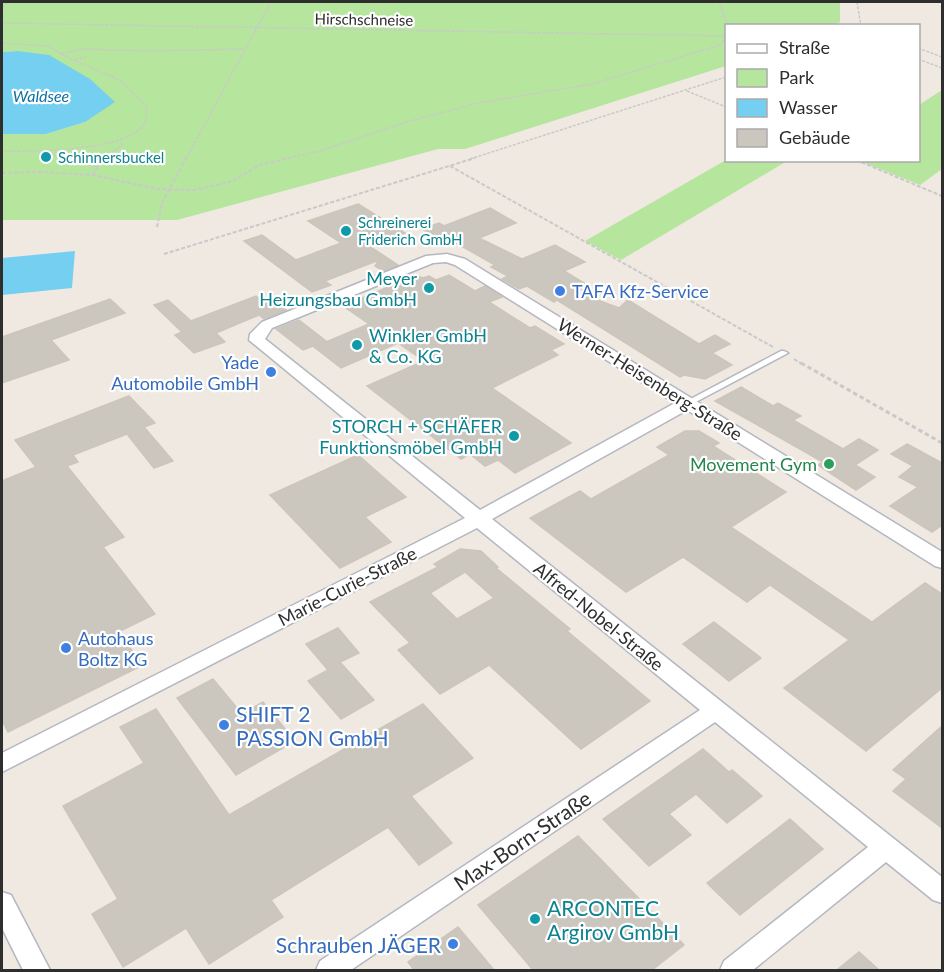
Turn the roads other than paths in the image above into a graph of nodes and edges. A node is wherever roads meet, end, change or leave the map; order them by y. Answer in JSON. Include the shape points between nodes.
{"nodes":[{"id":1,"x":257,"y":340,"type":"joint"},
{"id":2,"x":784,"y":353,"type":"road end"},
{"id":3,"x":689,"y":402,"type":"junction"},
{"id":4,"x":478,"y":519,"type":"junction"},
{"id":5,"x":942,"y":561,"type":"edge"},
{"id":6,"x":716,"y":710,"type":"junction"},
{"id":7,"x":2,"y":763,"type":"edge"},
{"id":8,"x":886,"y":847,"type":"junction"},
{"id":9,"x":942,"y":892,"type":"edge"},
{"id":10,"x":2,"y":903,"type":"edge"},
{"id":11,"x":37,"y":970,"type":"edge"},
{"id":12,"x":329,"y":970,"type":"edge"},
{"id":13,"x":733,"y":970,"type":"edge"}],
"edges":[{"from":1,"to":3,"type":"street","name":"Werner-Heisenberg-Straße","via":[[267,325],[431,259],[447,258],[460,262]]},
{"from":1,"to":4,"type":"street","name":"Alfred-Nobel-Straße"},
{"from":2,"to":3,"type":"lane"},
{"from":3,"to":4,"type":"street","name":"Marie-Curie-Straße"},
{"from":3,"to":5,"type":"street","name":"Werner-Heisenberg-Straße"},
{"from":4,"to":6,"type":"street","name":"Alfred-Nobel-Straße"},
{"from":4,"to":7,"type":"street","name":"Marie-Curie-Straße"},
{"from":6,"to":8,"type":"street","name":"Alfred-Nobel-Straße"},
{"from":6,"to":12,"type":"street","name":"Max-Born-Straße"},
{"from":8,"to":9,"type":"street","name":"Alfred-Nobel-Straße"},
{"from":8,"to":13,"type":"street"},
{"from":10,"to":11,"type":"street"}]}
